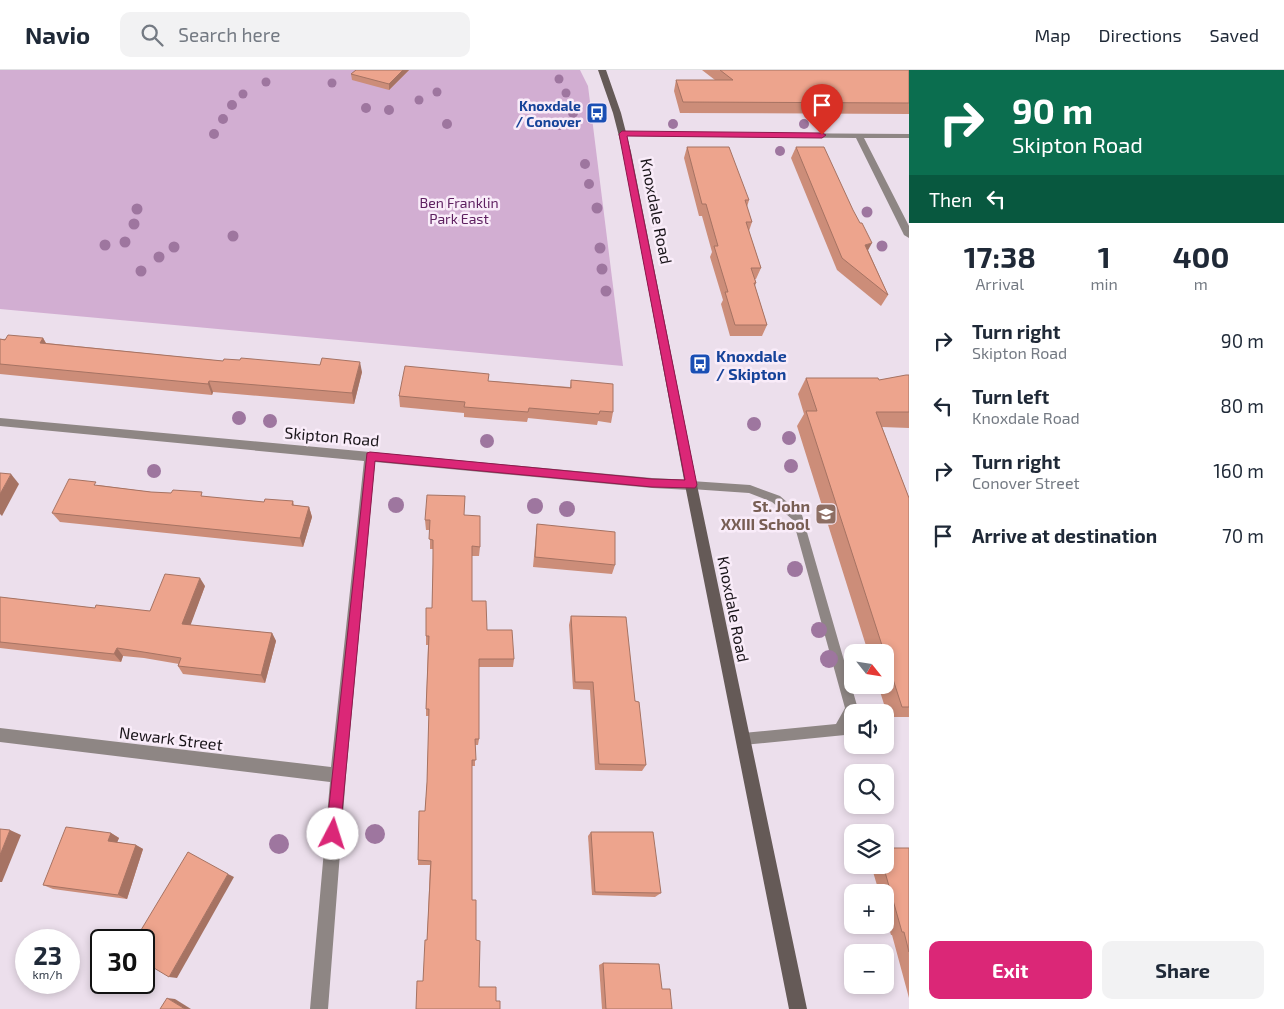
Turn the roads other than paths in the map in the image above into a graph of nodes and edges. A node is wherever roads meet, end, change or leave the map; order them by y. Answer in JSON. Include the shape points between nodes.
{"nodes":[{"id":1,"x":602,"y":70,"type":"edge"},
{"id":2,"x":622,"y":134,"type":"junction"},
{"id":3,"x":859,"y":136,"type":"junction"},
{"id":4,"x":909,"y":136,"type":"edge"},
{"id":5,"x":909,"y":235,"type":"edge"},
{"id":6,"x":0,"y":422,"type":"edge"},
{"id":7,"x":370,"y":456,"type":"junction"},
{"id":8,"x":691,"y":485,"type":"junction"},
{"id":9,"x":0,"y":735,"type":"edge"},
{"id":10,"x":743,"y":739,"type":"junction"},
{"id":11,"x":338,"y":775,"type":"junction"},
{"id":12,"x":319,"y":1009,"type":"edge"},
{"id":13,"x":798,"y":1009,"type":"edge"}],
"edges":[{"from":1,"to":2,"type":"street","name":"Knoxdale Road"},
{"from":2,"to":3,"type":"street"},
{"from":2,"to":8,"type":"street","name":"Knoxdale Road"},
{"from":3,"to":4,"type":"street"},
{"from":3,"to":5,"type":"street"},
{"from":6,"to":7,"type":"street","name":"Skipton Road"},
{"from":7,"to":8,"type":"street","name":"Skipton Road"},
{"from":7,"to":11,"type":"street"},
{"from":8,"to":10,"type":"street","name":"Knoxdale Road"},
{"from":8,"to":10,"type":"lane","via":[[750,489],[776,499],[798,518],[852,709],[840,730]]},
{"from":9,"to":11,"type":"street","name":"Newark Street"},
{"from":10,"to":13,"type":"street","name":"Knoxdale Road"},
{"from":11,"to":12,"type":"street"}]}
